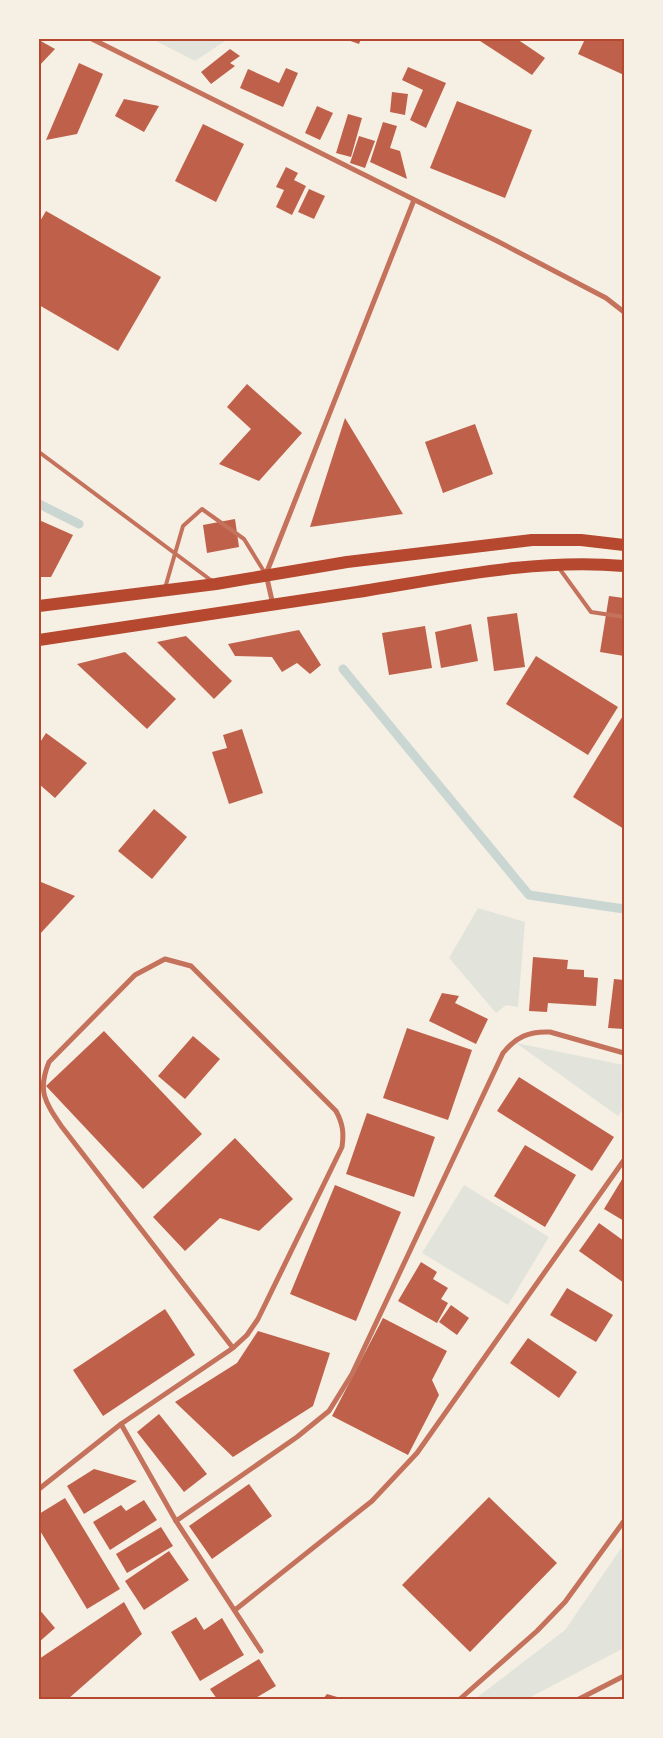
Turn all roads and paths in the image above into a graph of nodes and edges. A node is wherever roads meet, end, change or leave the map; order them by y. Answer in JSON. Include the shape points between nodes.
{"nodes":[{"id":1,"x":92,"y":39,"type":"edge"},
{"id":2,"x":414,"y":200,"type":"junction"},
{"id":3,"x":624,"y":312,"type":"edge"},
{"id":4,"x":39,"y":452,"type":"edge"},
{"id":5,"x":624,"y":545,"type":"edge"},
{"id":6,"x":174,"y":552,"type":"junction"},
{"id":7,"x":556,"y":564,"type":"junction"},
{"id":8,"x":624,"y":566,"type":"edge"},
{"id":9,"x":266,"y":574,"type":"junction"},
{"id":10,"x":216,"y":584,"type":"junction"},
{"id":11,"x":164,"y":590,"type":"junction"},
{"id":12,"x":39,"y":606,"type":"edge"},
{"id":13,"x":274,"y":606,"type":"junction"},
{"id":14,"x":624,"y":617,"type":"edge"},
{"id":15,"x":39,"y":640,"type":"edge"},
{"id":16,"x":624,"y":1053,"type":"edge"},
{"id":17,"x":624,"y":1160,"type":"edge"},
{"id":18,"x":233,"y":1348,"type":"junction"},
{"id":19,"x":121,"y":1424,"type":"junction"},
{"id":20,"x":39,"y":1489,"type":"edge"},
{"id":21,"x":176,"y":1521,"type":"junction"},
{"id":22,"x":624,"y":1521,"type":"edge"},
{"id":23,"x":235,"y":1610,"type":"junction"},
{"id":24,"x":261,"y":1651,"type":"dead end"},
{"id":25,"x":624,"y":1676,"type":"edge"},
{"id":26,"x":460,"y":1699,"type":"edge"},
{"id":27,"x":579,"y":1699,"type":"edge"}],
"edges":[{"from":1,"to":2,"type":"street"},
{"from":2,"to":3,"type":"street","via":[[606,298]]},
{"from":2,"to":9,"type":"street"},
{"from":4,"to":6,"type":"lane"},
{"from":5,"to":9,"type":"main road","via":[[581,540],[532,540]]},
{"from":6,"to":9,"type":"lane","via":[[183,526],[202,509],[244,539]]},
{"from":6,"to":10,"type":"lane"},
{"from":6,"to":11,"type":"lane"},
{"from":7,"to":8,"type":"main road"},
{"from":7,"to":13,"type":"main road","via":[[489,571]]},
{"from":7,"to":14,"type":"lane","via":[[591,612]]},
{"from":9,"to":10,"type":"main road"},
{"from":9,"to":13,"type":"street"},
{"from":10,"to":11,"type":"main road"},
{"from":11,"to":12,"type":"main road"},
{"from":13,"to":15,"type":"main road"},
{"from":16,"to":21,"type":"street","via":[[550,1032],[523,1034],[511,1042],[502,1053],[352,1374],[329,1411]]},
{"from":17,"to":23,"type":"street","via":[[417,1453],[372,1501]]},
{"from":18,"to":18,"type":"street","via":[[258,1320],[336,1159],[344,1134],[342,1122],[336,1111],[191,966],[165,959],[135,975],[49,1062],[43,1076],[42,1093],[62,1127]]},
{"from":18,"to":19,"type":"street"},
{"from":19,"to":20,"type":"street"},
{"from":19,"to":21,"type":"street"},
{"from":21,"to":23,"type":"street"},
{"from":22,"to":26,"type":"street","via":[[565,1602]]},
{"from":23,"to":24,"type":"street"},
{"from":25,"to":27,"type":"street"}]}
